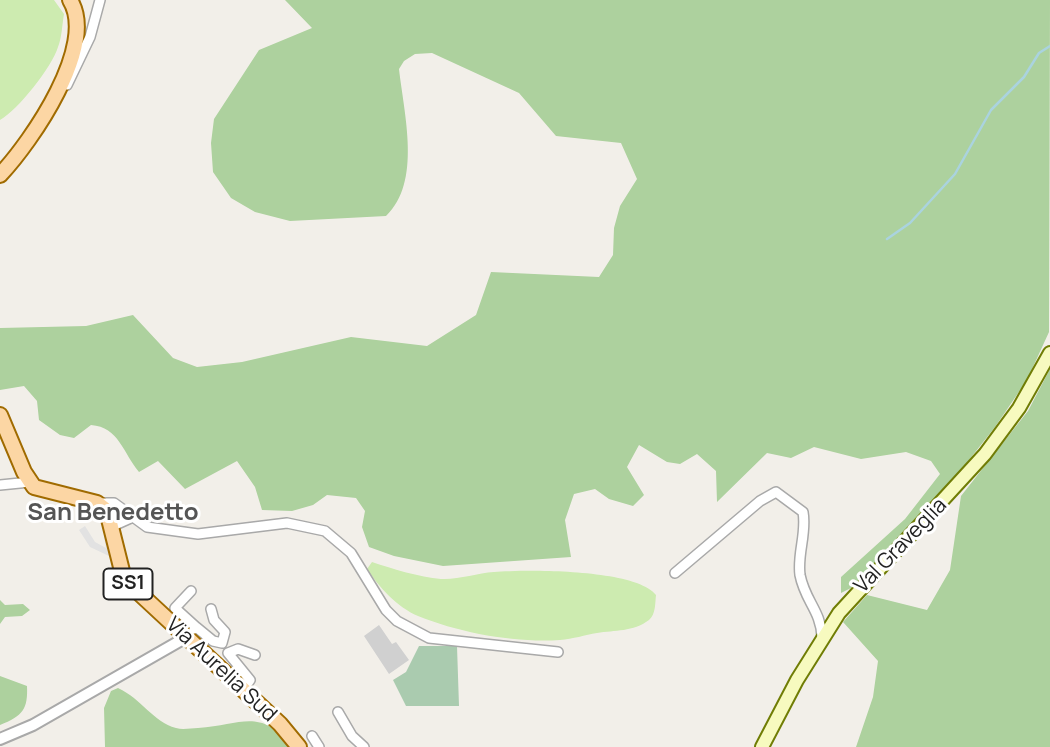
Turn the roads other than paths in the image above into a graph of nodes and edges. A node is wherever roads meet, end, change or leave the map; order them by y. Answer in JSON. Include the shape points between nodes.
{"nodes":[{"id":1,"x":70,"y":0,"type":"edge"},
{"id":2,"x":100,"y":0,"type":"edge"},
{"id":3,"x":51,"y":101,"type":"junction"},
{"id":4,"x":0,"y":175,"type":"edge"},
{"id":5,"x":1050,"y":353,"type":"edge"},
{"id":6,"x":0,"y":415,"type":"edge"},
{"id":7,"x":30,"y":482,"type":"junction"},
{"id":8,"x":0,"y":485,"type":"edge"},
{"id":9,"x":97,"y":503,"type":"junction"},
{"id":10,"x":133,"y":517,"type":"junction"},
{"id":11,"x":113,"y":526,"type":"junction"},
{"id":12,"x":675,"y":573,"type":"dead end"},
{"id":13,"x":191,"y":591,"type":"dead end"},
{"id":14,"x":211,"y":609,"type":"dead end"},
{"id":15,"x":191,"y":633,"type":"junction"},
{"id":16,"x":822,"y":637,"type":"junction"},
{"id":17,"x":558,"y":652,"type":"dead end"},
{"id":18,"x":255,"y":655,"type":"dead end"},
{"id":19,"x":242,"y":691,"type":"junction"},
{"id":20,"x":338,"y":712,"type":"dead end"},
{"id":21,"x":312,"y":736,"type":"dead end"},
{"id":22,"x":0,"y":739,"type":"edge"},
{"id":23,"x":299,"y":747,"type":"edge"},
{"id":24,"x":318,"y":747,"type":"edge"},
{"id":25,"x":364,"y":747,"type":"edge"},
{"id":26,"x":762,"y":747,"type":"edge"}],
"edges":[{"from":1,"to":3,"type":"main road","via":[[77,17],[76,42]]},
{"from":2,"to":3,"type":"street","via":[[80,61]]},
{"from":3,"to":4,"type":"main road"},
{"from":5,"to":16,"type":"main road","name":"Val Graveglia","via":[[985,454],[858,591]]},
{"from":6,"to":7,"type":"main road"},
{"from":7,"to":8,"type":"street"},
{"from":7,"to":9,"type":"main road","via":[[44,492]]},
{"from":9,"to":10,"type":"street","via":[[114,503]]},
{"from":9,"to":11,"type":"main road","name":"Via Aurelia Sud","number":"SS1","via":[[107,511]]},
{"from":10,"to":11,"type":"street"},
{"from":10,"to":17,"type":"street","via":[[147,527],[198,534],[287,523],[317,528],[344,545],[376,598],[410,630],[429,638]]},
{"from":11,"to":15,"type":"main road","name":"Via Aurelia Sud","number":"SS1","via":[[124,579]]},
{"from":12,"to":16,"type":"street","via":[[776,492],[803,512],[799,572],[806,598],[821,618]]},
{"from":13,"to":15,"type":"street","via":[[174,608]]},
{"from":14,"to":15,"type":"street","via":[[225,632],[222,643]]},
{"from":15,"to":19,"type":"main road","name":"Via Aurelia Sud","number":"SS1"},
{"from":15,"to":22,"type":"street","via":[[33,725]]},
{"from":16,"to":26,"type":"main road","name":"Val Graveglia"},
{"from":18,"to":19,"type":"street","via":[[238,649],[228,653],[250,680]]},
{"from":19,"to":23,"type":"main road","name":"Via Aurelia Sud","number":"SS1"},
{"from":20,"to":25,"type":"street"},
{"from":21,"to":24,"type":"street"}]}
